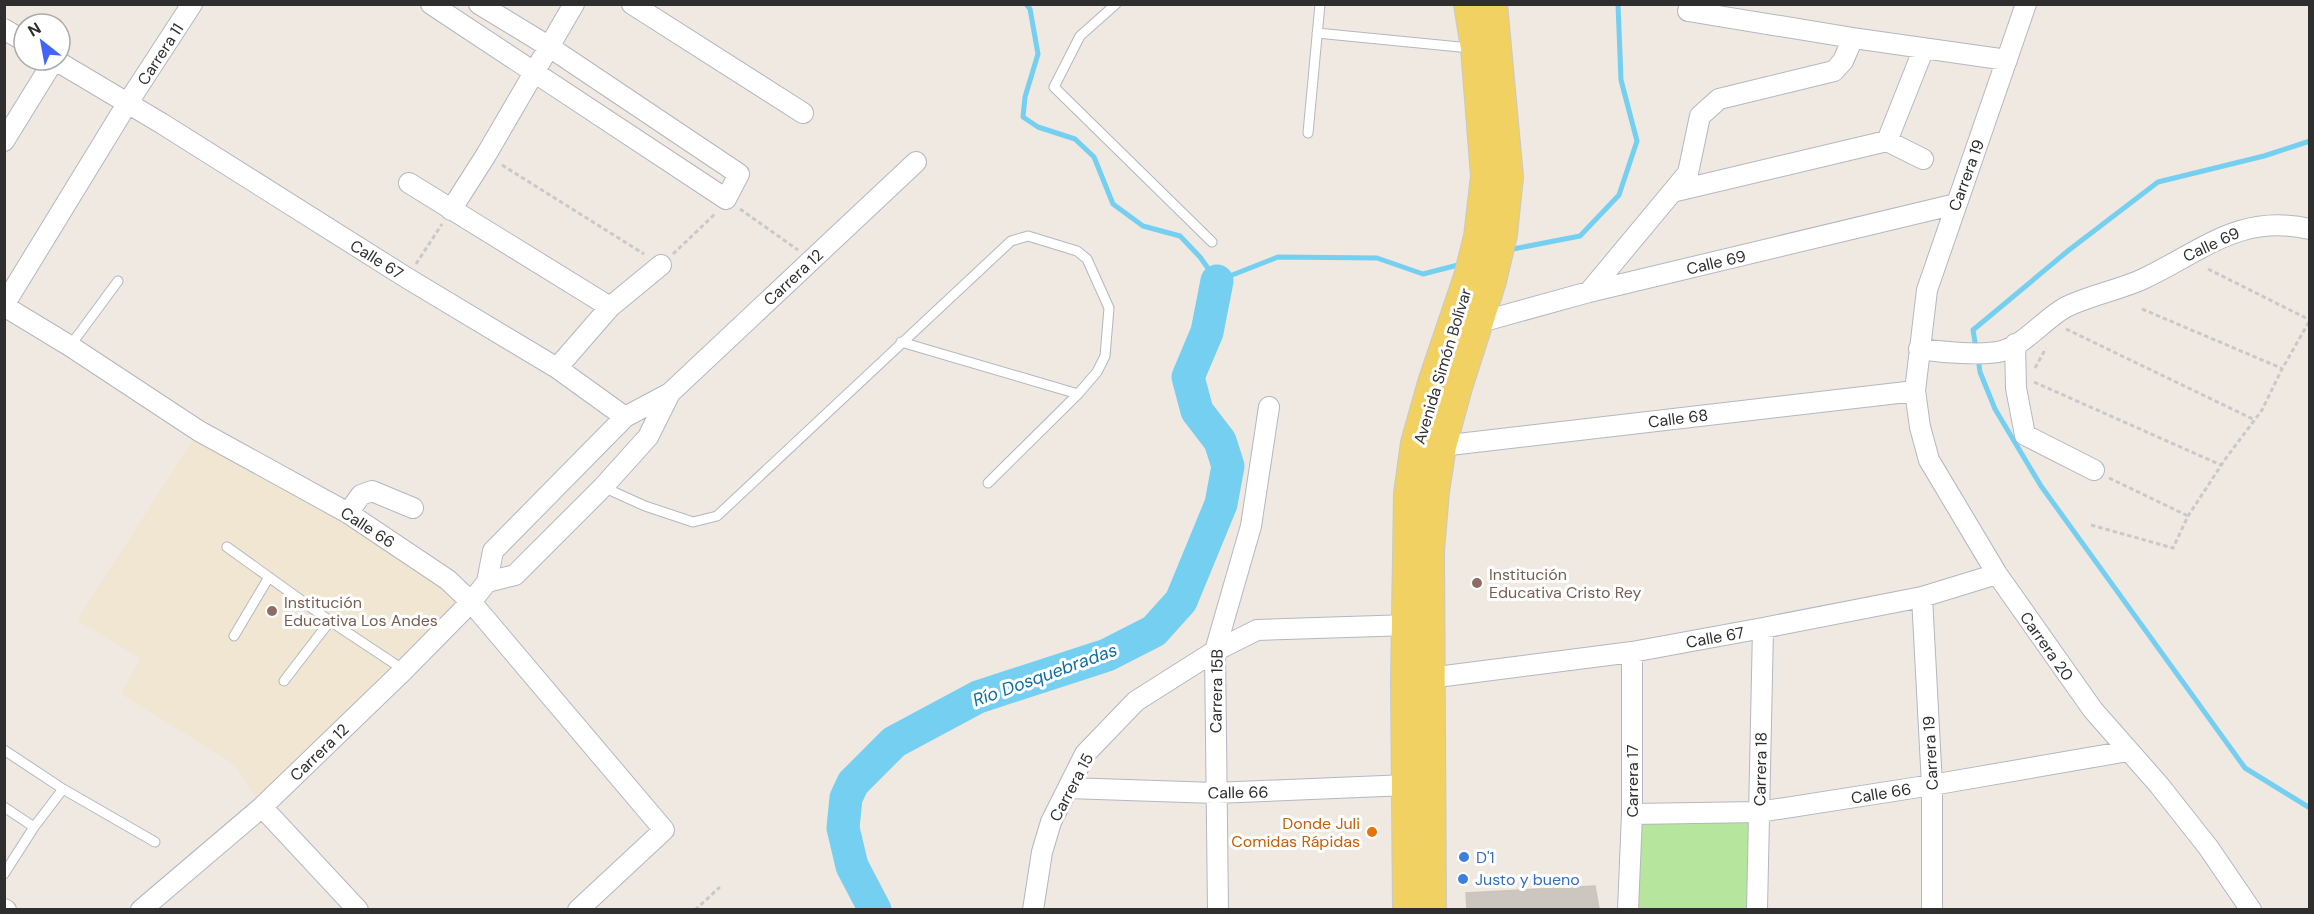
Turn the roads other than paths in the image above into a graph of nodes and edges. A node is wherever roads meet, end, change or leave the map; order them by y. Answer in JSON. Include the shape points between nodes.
{"nodes":[{"id":1,"x":192,"y":4,"type":"edge"},
{"id":2,"x":431,"y":4,"type":"edge"},
{"id":3,"x":479,"y":4,"type":"edge"},
{"id":4,"x":574,"y":4,"type":"edge"},
{"id":5,"x":632,"y":4,"type":"edge"},
{"id":6,"x":1116,"y":4,"type":"edge"},
{"id":7,"x":1320,"y":4,"type":"edge"},
{"id":8,"x":1469,"y":4,"type":"edge"},
{"id":9,"x":1492,"y":4,"type":"edge"},
{"id":10,"x":2026,"y":4,"type":"edge"},
{"id":11,"x":1688,"y":11,"type":"dead end"},
{"id":12,"x":1317,"y":33,"type":"junction"},
{"id":13,"x":1853,"y":38,"type":"junction"},
{"id":14,"x":548,"y":46,"type":"junction"},
{"id":15,"x":1476,"y":48,"type":"junction"},
{"id":16,"x":1924,"y":48,"type":"junction"},
{"id":17,"x":2007,"y":60,"type":"junction"},
{"id":18,"x":72,"y":70,"type":"edge"},
{"id":19,"x":534,"y":71,"type":"junction"},
{"id":20,"x":47,"y":72,"type":"edge"},
{"id":21,"x":127,"y":104,"type":"junction"},
{"id":22,"x":803,"y":113,"type":"dead end"},
{"id":23,"x":1308,"y":134,"type":"dead end"},
{"id":24,"x":6,"y":135,"type":"edge"},
{"id":25,"x":1887,"y":141,"type":"junction"},
{"id":26,"x":1923,"y":159,"type":"dead end"},
{"id":27,"x":916,"y":162,"type":"dead end"},
{"id":28,"x":409,"y":183,"type":"dead end"},
{"id":29,"x":1672,"y":192,"type":"junction"},
{"id":30,"x":1956,"y":204,"type":"junction"},
{"id":31,"x":451,"y":210,"type":"junction"},
{"id":32,"x":2310,"y":229,"type":"edge"},
{"id":33,"x":1490,"y":235,"type":"junction"},
{"id":34,"x":1212,"y":242,"type":"dead end"},
{"id":35,"x":661,"y":265,"type":"road end"},
{"id":36,"x":1480,"y":279,"type":"junction"},
{"id":37,"x":118,"y":281,"type":"dead end"},
{"id":38,"x":1589,"y":292,"type":"junction"},
{"id":39,"x":4,"y":306,"type":"edge"},
{"id":40,"x":610,"y":307,"type":"junction"},
{"id":41,"x":1477,"y":323,"type":"junction"},
{"id":42,"x":901,"y":342,"type":"junction"},
{"id":43,"x":2015,"y":344,"type":"junction"},
{"id":44,"x":70,"y":346,"type":"junction"},
{"id":45,"x":1927,"y":350,"type":"junction"},
{"id":46,"x":556,"y":368,"type":"junction"},
{"id":47,"x":1915,"y":391,"type":"junction"},
{"id":48,"x":670,"y":393,"type":"junction"},
{"id":49,"x":1078,"y":394,"type":"junction"},
{"id":50,"x":1269,"y":407,"type":"dead end"},
{"id":51,"x":625,"y":417,"type":"junction"},
{"id":52,"x":1441,"y":446,"type":"junction"},
{"id":53,"x":2094,"y":470,"type":"road end"},
{"id":54,"x":988,"y":483,"type":"dead end"},
{"id":55,"x":603,"y":487,"type":"junction"},
{"id":56,"x":413,"y":508,"type":"dead end"},
{"id":57,"x":348,"y":513,"type":"junction"},
{"id":58,"x":227,"y":547,"type":"dead end"},
{"id":59,"x":1997,"y":574,"type":"junction"},
{"id":60,"x":269,"y":577,"type":"junction"},
{"id":61,"x":487,"y":582,"type":"junction"},
{"id":62,"x":1922,"y":597,"type":"junction"},
{"id":63,"x":471,"y":602,"type":"junction"},
{"id":64,"x":330,"y":621,"type":"junction"},
{"id":65,"x":1408,"y":625,"type":"junction"},
{"id":66,"x":1763,"y":628,"type":"junction"},
{"id":67,"x":234,"y":636,"type":"dead end"},
{"id":68,"x":1215,"y":651,"type":"junction"},
{"id":69,"x":1632,"y":651,"type":"junction"},
{"id":70,"x":404,"y":670,"type":"junction"},
{"id":71,"x":1429,"y":678,"type":"junction"},
{"id":72,"x":284,"y":681,"type":"dead end"},
{"id":73,"x":4,"y":750,"type":"edge"},
{"id":74,"x":2127,"y":751,"type":"junction"},
{"id":75,"x":1407,"y":785,"type":"junction"},
{"id":76,"x":1932,"y":785,"type":"junction"},
{"id":77,"x":1068,"y":788,"type":"junction"},
{"id":78,"x":63,"y":789,"type":"junction"},
{"id":79,"x":1215,"y":794,"type":"junction"},
{"id":80,"x":4,"y":807,"type":"edge"},
{"id":81,"x":262,"y":807,"type":"junction"},
{"id":82,"x":1759,"y":812,"type":"junction"},
{"id":83,"x":1632,"y":814,"type":"junction"},
{"id":84,"x":34,"y":827,"type":"junction"},
{"id":85,"x":155,"y":842,"type":"dead end"},
{"id":86,"x":4,"y":874,"type":"edge"},
{"id":87,"x":141,"y":909,"type":"edge"},
{"id":88,"x":357,"y":909,"type":"edge"},
{"id":89,"x":578,"y":909,"type":"edge"},
{"id":90,"x":1033,"y":909,"type":"edge"},
{"id":91,"x":1218,"y":909,"type":"edge"},
{"id":92,"x":1408,"y":909,"type":"edge"},
{"id":93,"x":1431,"y":909,"type":"edge"},
{"id":94,"x":1628,"y":909,"type":"edge"},
{"id":95,"x":1757,"y":909,"type":"edge"},
{"id":96,"x":1932,"y":909,"type":"edge"},
{"id":97,"x":2251,"y":909,"type":"edge"}],
"edges":[{"from":1,"to":21,"type":"street","name":"Carrera 11"},
{"from":2,"to":19,"type":"street"},
{"from":3,"to":14,"type":"street"},
{"from":4,"to":14,"type":"street"},
{"from":5,"to":22,"type":"street"},
{"from":6,"to":34,"type":"lane","via":[[1080,36],[1054,87]]},
{"from":7,"to":12,"type":"lane"},
{"from":8,"to":15,"type":"main road","name":"Avenida Simón Bolívar"},
{"from":9,"to":33,"type":"main road","name":"Avenida Simón Bolívar","via":[[1508,177]]},
{"from":10,"to":17,"type":"street","name":"Carrera 19"},
{"from":11,"to":13,"type":"street"},
{"from":12,"to":15,"type":"lane"},
{"from":12,"to":23,"type":"lane"},
{"from":13,"to":16,"type":"street"},
{"from":13,"to":29,"type":"street","via":[[1834,71],[1719,99],[1707,108],[1700,116],[1688,173]]},
{"from":14,"to":19,"type":"street"},
{"from":14,"to":19,"type":"street","via":[[739,174],[726,199]]},
{"from":15,"to":33,"type":"main road","name":"Avenida Simón Bolívar"},
{"from":16,"to":17,"type":"street"},
{"from":16,"to":25,"type":"street"},
{"from":17,"to":30,"type":"street","name":"Carrera 19"},
{"from":18,"to":21,"type":"street","name":"Calle 67"},
{"from":19,"to":31,"type":"street"},
{"from":20,"to":24,"type":"street"},
{"from":21,"to":39,"type":"street","name":"Carrera 11"},
{"from":21,"to":46,"type":"street","name":"Calle 67"},
{"from":25,"to":26,"type":"street"},
{"from":25,"to":29,"type":"street"},
{"from":27,"to":48,"type":"street","name":"Carrera 12"},
{"from":28,"to":31,"type":"street"},
{"from":29,"to":38,"type":"street"},
{"from":30,"to":38,"type":"street","name":"Calle 69"},
{"from":30,"to":45,"type":"street","name":"Carrera 19","via":[[1927,290]]},
{"from":31,"to":40,"type":"street"},
{"from":32,"to":43,"type":"street","name":"Calle 69","via":[[2272,224],[2243,228],[2145,278],[2067,307]]},
{"from":33,"to":36,"type":"main road","name":"Avenida Simón Bolívar"},
{"from":35,"to":40,"type":"street"},
{"from":36,"to":41,"type":"main road","name":"Avenida Simón Bolívar"},
{"from":36,"to":65,"type":"main road","name":"Avenida Simón Bolívar","via":[[1433,383],[1416,443],[1409,494]]},
{"from":37,"to":44,"type":"lane"},
{"from":38,"to":41,"type":"street","name":"Calle 69"},
{"from":39,"to":44,"type":"street","name":"Calle 66"},
{"from":40,"to":46,"type":"street"},
{"from":41,"to":52,"type":"main road","name":"Avenida Simón Bolívar"},
{"from":42,"to":49,"type":"lane"},
{"from":42,"to":49,"type":"lane","via":[[1011,241],[1028,236],[1077,251],[1087,259],[1109,308],[1105,356]]},
{"from":42,"to":55,"type":"lane","via":[[717,516],[693,522]]},
{"from":43,"to":45,"type":"street","name":"Calle 69","via":[[1988,352]]},
{"from":43,"to":53,"type":"street","via":[[2016,388],[2025,435]]},
{"from":44,"to":57,"type":"street","name":"Calle 66","via":[[199,431]]},
{"from":45,"to":47,"type":"street","name":"Carrera 20"},
{"from":46,"to":51,"type":"street","name":"Calle 67"},
{"from":47,"to":52,"type":"street","name":"Calle 68"},
{"from":47,"to":59,"type":"street","name":"Carrera 20","via":[[1929,460]]},
{"from":48,"to":51,"type":"street","name":"Carrera 12"},
{"from":48,"to":55,"type":"street","name":"Carrera 12","via":[[648,437]]},
{"from":49,"to":54,"type":"lane"},
{"from":50,"to":68,"type":"street","name":"Carrera 15B","via":[[1251,526]]},
{"from":51,"to":61,"type":"street","name":"Carrera 12","via":[[493,551]]},
{"from":52,"to":71,"type":"main road","name":"Avenida Simón Bolívar","via":[[1429,551]]},
{"from":55,"to":61,"type":"street","name":"Carrera 12","via":[[515,575]]},
{"from":56,"to":57,"type":"street","via":[[372,491],[361,495]]},
{"from":57,"to":63,"type":"street","name":"Calle 66","via":[[448,580]]},
{"from":58,"to":60,"type":"lane"},
{"from":59,"to":62,"type":"street","name":"Calle 67"},
{"from":59,"to":74,"type":"street","name":"Carrera 20","via":[[2093,710]]},
{"from":60,"to":64,"type":"lane"},
{"from":60,"to":67,"type":"lane"},
{"from":61,"to":63,"type":"street","name":"Carrera 12"},
{"from":62,"to":66,"type":"street","name":"Calle 67"},
{"from":62,"to":76,"type":"street","name":"Carrera 19"},
{"from":63,"to":70,"type":"street","name":"Carrera 12"},
{"from":63,"to":89,"type":"street","name":"Calle 66","via":[[664,830]]},
{"from":64,"to":70,"type":"lane"},
{"from":64,"to":72,"type":"lane"},
{"from":65,"to":68,"type":"street","via":[[1257,630]]},
{"from":65,"to":75,"type":"main road","name":"Avenida Simón Bolívar"},
{"from":66,"to":69,"type":"street","name":"Calle 67"},
{"from":66,"to":82,"type":"street","name":"Carrera 18"},
{"from":68,"to":77,"type":"street","name":"Carrera 15","via":[[1136,701],[1085,754]]},
{"from":68,"to":79,"type":"street","name":"Carrera 15B"},
{"from":69,"to":71,"type":"street","name":"Calle 67"},
{"from":69,"to":83,"type":"street","name":"Carrera 17"},
{"from":70,"to":81,"type":"street","name":"Carrera 12"},
{"from":71,"to":93,"type":"main road","name":"Avenida Simón Bolívar"},
{"from":73,"to":78,"type":"lane"},
{"from":74,"to":76,"type":"street","name":"Calle 66"},
{"from":74,"to":97,"type":"street","name":"Carrera 20","via":[[2208,847]]},
{"from":75,"to":79,"type":"street","name":"Calle 66"},
{"from":75,"to":92,"type":"main road","name":"Avenida Simón Bolívar"},
{"from":76,"to":82,"type":"street","name":"Calle 66"},
{"from":76,"to":96,"type":"street","name":"Carrera 19"},
{"from":77,"to":79,"type":"street","name":"Calle 66"},
{"from":77,"to":90,"type":"street","name":"Carrera 15","via":[[1042,852]]},
{"from":78,"to":84,"type":"lane"},
{"from":78,"to":85,"type":"lane"},
{"from":79,"to":91,"type":"street","name":"Carrera 15B"},
{"from":80,"to":84,"type":"lane"},
{"from":81,"to":87,"type":"street","name":"Carrera 12"},
{"from":81,"to":88,"type":"street"},
{"from":82,"to":83,"type":"street","name":"Calle 66"},
{"from":82,"to":95,"type":"street","name":"Carrera 18"},
{"from":83,"to":94,"type":"street","name":"Carrera 17"},
{"from":84,"to":86,"type":"lane"}]}
